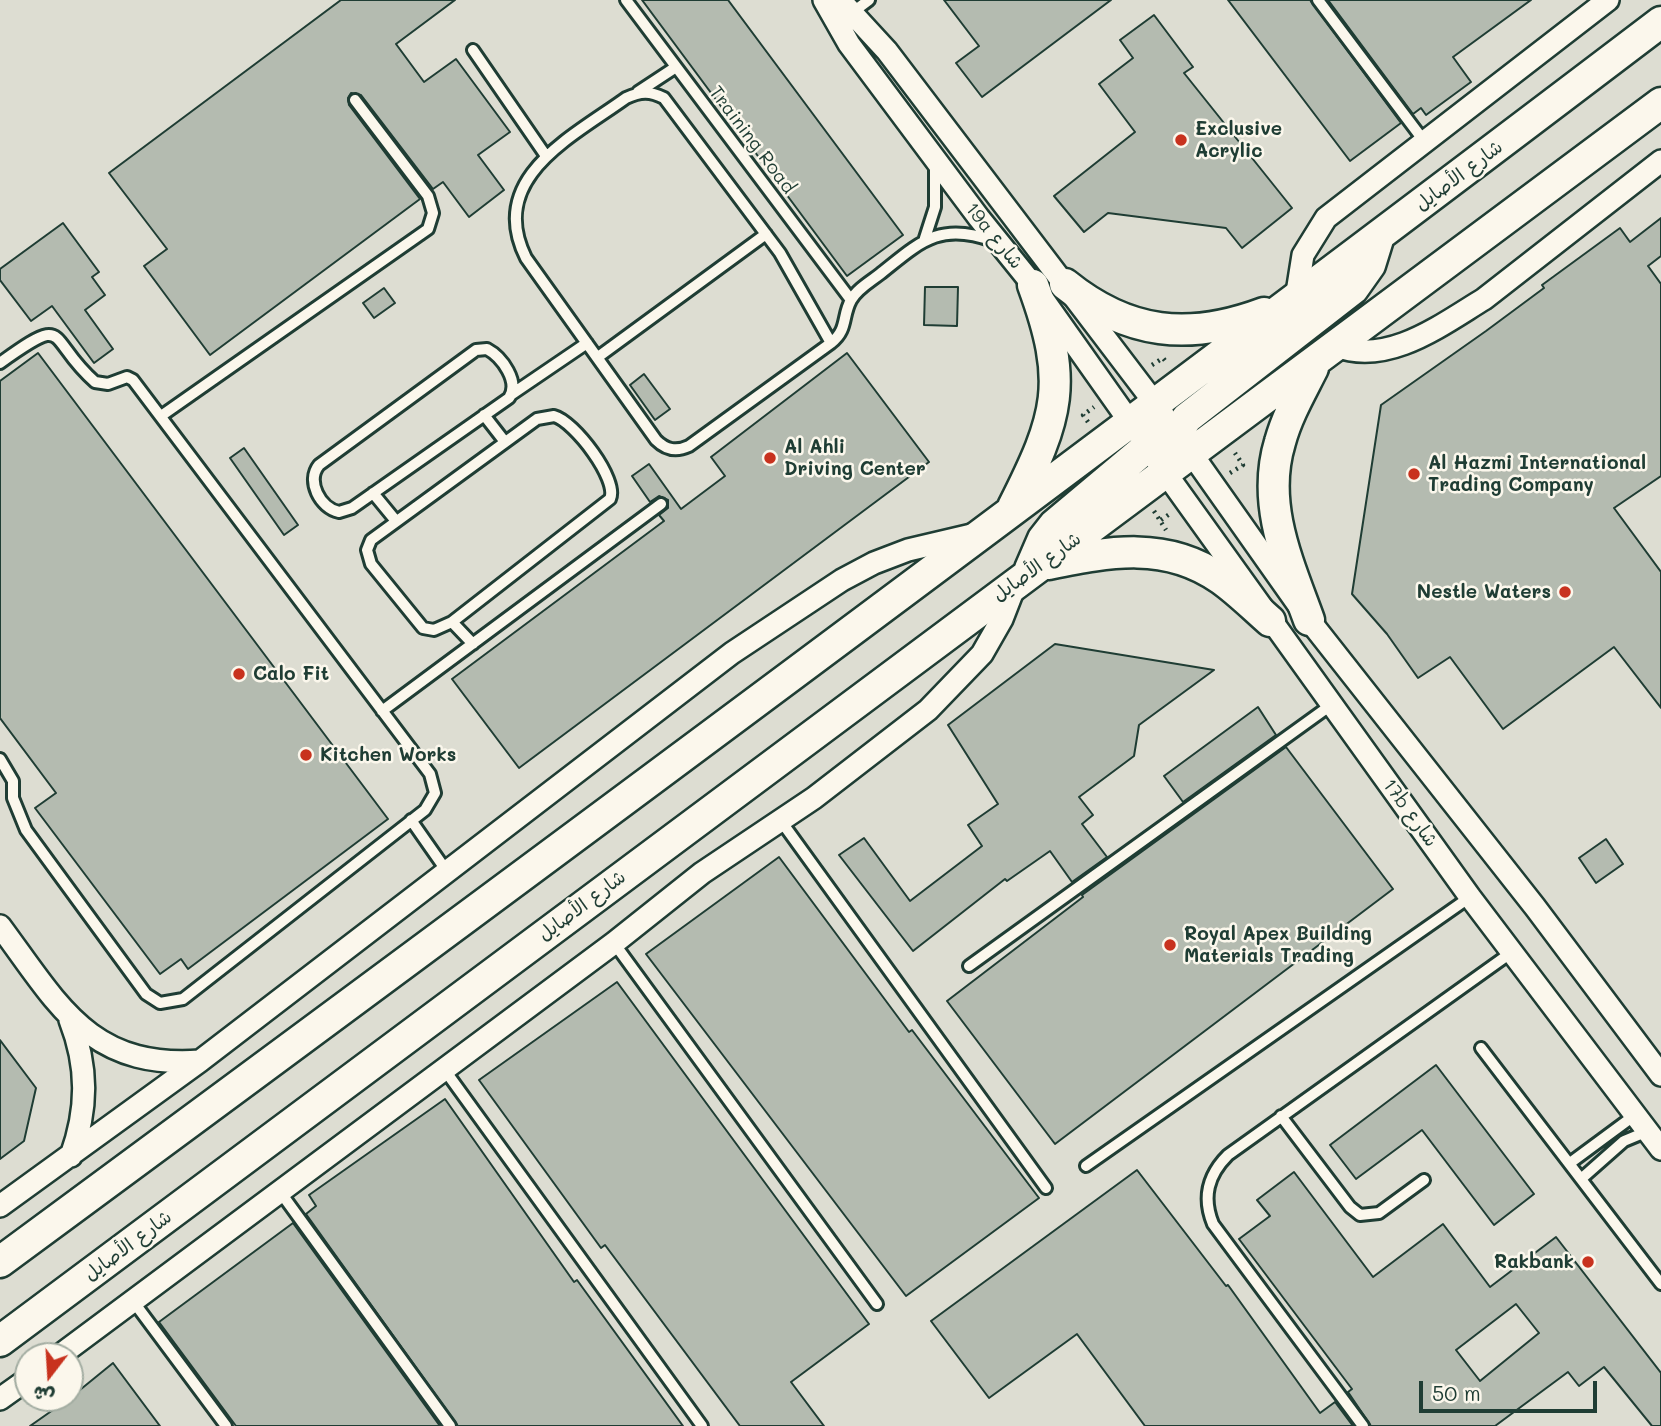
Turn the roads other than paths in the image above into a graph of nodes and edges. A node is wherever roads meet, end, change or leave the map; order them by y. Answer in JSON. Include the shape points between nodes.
{"nodes":[{"id":1,"x":626,"y":0,"type":"edge"},
{"id":2,"x":824,"y":0,"type":"edge"},
{"id":3,"x":1318,"y":0,"type":"edge"},
{"id":4,"x":1608,"y":0,"type":"edge"},
{"id":5,"x":854,"y":4,"type":"edge"},
{"id":6,"x":1661,"y":22,"type":"edge"},
{"id":7,"x":473,"y":51,"type":"dead end"},
{"id":8,"x":676,"y":67,"type":"junction"},
{"id":9,"x":638,"y":92,"type":"junction"},
{"id":10,"x":355,"y":100,"type":"dead end"},
{"id":11,"x":1661,"y":103,"type":"edge"},
{"id":12,"x":1424,"y":141,"type":"junction"},
{"id":13,"x":546,"y":156,"type":"junction"},
{"id":14,"x":935,"y":159,"type":"junction"},
{"id":15,"x":1661,"y":161,"type":"edge"},
{"id":16,"x":766,"y":234,"type":"junction"},
{"id":17,"x":1379,"y":236,"type":"junction"},
{"id":18,"x":925,"y":238,"type":"junction"},
{"id":19,"x":999,"y":243,"type":"junction"},
{"id":20,"x":1065,"y":284,"type":"junction"},
{"id":21,"x":1033,"y":285,"type":"junction"},
{"id":22,"x":851,"y":300,"type":"junction"},
{"id":23,"x":1293,"y":301,"type":"junction"},
{"id":24,"x":587,"y":343,"type":"junction"},
{"id":25,"x":831,"y":343,"type":"junction"},
{"id":26,"x":1325,"y":354,"type":"junction"},
{"id":27,"x":598,"y":357,"type":"junction"},
{"id":28,"x":0,"y":363,"type":"edge"},
{"id":29,"x":512,"y":394,"type":"junction"},
{"id":30,"x":1156,"y":405,"type":"junction"},
{"id":31,"x":484,"y":415,"type":"junction"},
{"id":32,"x":161,"y":416,"type":"junction"},
{"id":33,"x":1139,"y":436,"type":"junction"},
{"id":34,"x":505,"y":442,"type":"junction"},
{"id":35,"x":1184,"y":442,"type":"junction"},
{"id":36,"x":1166,"y":472,"type":"junction"},
{"id":37,"x":373,"y":493,"type":"junction"},
{"id":38,"x":661,"y":505,"type":"dead end"},
{"id":39,"x":1011,"y":511,"type":"junction"},
{"id":40,"x":396,"y":522,"type":"junction"},
{"id":41,"x":978,"y":534,"type":"junction"},
{"id":42,"x":1027,"y":574,"type":"junction"},
{"id":43,"x":1309,"y":620,"type":"junction"},
{"id":44,"x":452,"y":621,"type":"junction"},
{"id":45,"x":1270,"y":621,"type":"junction"},
{"id":46,"x":473,"y":644,"type":"junction"},
{"id":47,"x":1331,"y":705,"type":"junction"},
{"id":48,"x":382,"y":711,"type":"junction"},
{"id":49,"x":0,"y":759,"type":"edge"},
{"id":50,"x":411,"y":820,"type":"junction"},
{"id":51,"x":781,"y":821,"type":"junction"},
{"id":52,"x":448,"y":873,"type":"junction"},
{"id":53,"x":1471,"y":897,"type":"junction"},
{"id":54,"x":0,"y":926,"type":"edge"},
{"id":55,"x":614,"y":943,"type":"junction"},
{"id":56,"x":1512,"y":952,"type":"junction"},
{"id":57,"x":969,"y":966,"type":"dead end"},
{"id":58,"x":69,"y":1018,"type":"junction"},
{"id":59,"x":1481,"y":1048,"type":"dead end"},
{"id":60,"x":200,"y":1061,"type":"junction"},
{"id":61,"x":444,"y":1069,"type":"junction"},
{"id":62,"x":1661,"y":1075,"type":"edge"},
{"id":63,"x":1281,"y":1116,"type":"junction"},
{"id":64,"x":1648,"y":1125,"type":"edge"},
{"id":65,"x":1661,"y":1149,"type":"edge"},
{"id":66,"x":71,"y":1156,"type":"junction"},
{"id":67,"x":1570,"y":1163,"type":"junction"},
{"id":68,"x":1087,"y":1166,"type":"dead end"},
{"id":69,"x":1581,"y":1179,"type":"junction"},
{"id":70,"x":1424,"y":1180,"type":"dead end"},
{"id":71,"x":1046,"y":1188,"type":"dead end"},
{"id":72,"x":281,"y":1193,"type":"junction"},
{"id":73,"x":0,"y":1206,"type":"edge"},
{"id":74,"x":0,"y":1262,"type":"edge"},
{"id":75,"x":1661,"y":1284,"type":"edge"},
{"id":76,"x":133,"y":1301,"type":"junction"},
{"id":77,"x":877,"y":1304,"type":"dead end"},
{"id":78,"x":0,"y":1341,"type":"edge"},
{"id":79,"x":78,"y":1342,"type":"edge"},
{"id":80,"x":226,"y":1426,"type":"edge"},
{"id":81,"x":450,"y":1426,"type":"edge"},
{"id":82,"x":702,"y":1426,"type":"edge"},
{"id":83,"x":1363,"y":1426,"type":"edge"}],
"edges":[{"from":1,"to":8,"type":"lane","name":"Training Road"},
{"from":2,"to":14,"type":"street","name":"19a شارع","via":[[849,44]]},
{"from":3,"to":12,"type":"lane"},
{"from":4,"to":12,"type":"street"},
{"from":5,"to":20,"type":"street","name":"19a شارع"},
{"from":6,"to":17,"type":"main road","name":"شارع الأصايل"},
{"from":7,"to":13,"type":"lane"},
{"from":8,"to":9,"type":"lane"},
{"from":8,"to":22,"type":"lane","name":"Training Road"},
{"from":9,"to":13,"type":"lane"},
{"from":9,"to":16,"type":"lane","via":[[664,98]]},
{"from":10,"to":32,"type":"lane","via":[[428,196],[433,213],[428,229]]},
{"from":11,"to":26,"type":"main road"},
{"from":12,"to":23,"type":"street","via":[[1317,229],[1298,270]]},
{"from":13,"to":24,"type":"lane","via":[[518,198],[518,241]]},
{"from":14,"to":18,"type":"lane","via":[[935,207]]},
{"from":14,"to":19,"type":"street","name":"19a شارع"},
{"from":15,"to":26,"type":"street","via":[[1457,315],[1380,352]]},
{"from":16,"to":25,"type":"lane"},
{"from":16,"to":27,"type":"lane"},
{"from":17,"to":23,"type":"main road","name":"شارع الأصايل"},
{"from":17,"to":35,"type":"main road","via":[[1370,265],[1353,289],[1200,406]]},
{"from":18,"to":19,"type":"lane","via":[[970,235]]},
{"from":18,"to":22,"type":"lane"},
{"from":19,"to":21,"type":"street","name":"19a شارع"},
{"from":20,"to":23,"type":"main road","via":[[1117,317],[1157,329],[1225,326]]},
{"from":20,"to":30,"type":"street","name":"19a شارع"},
{"from":21,"to":33,"type":"street","name":"19a شارع"},
{"from":21,"to":39,"type":"main road","via":[[1054,351],[1056,396],[1041,451]]},
{"from":22,"to":25,"type":"lane","via":[[845,326]]},
{"from":23,"to":30,"type":"main road","name":"شارع الأصايل"},
{"from":24,"to":27,"type":"lane"},
{"from":24,"to":29,"type":"lane"},
{"from":25,"to":27,"type":"lane","via":[[689,446],[675,450],[656,440]]},
{"from":26,"to":35,"type":"main road"},
{"from":26,"to":43,"type":"main road","via":[[1280,441],[1272,492],[1278,531]]},
{"from":28,"to":32,"type":"lane","via":[[35,338],[54,335],[95,382],[133,380]]},
{"from":29,"to":31,"type":"lane"},
{"from":29,"to":37,"type":"lane","via":[[512,380],[495,354],[477,350],[315,470],[313,486],[334,511],[346,512]]},
{"from":30,"to":33,"type":"main road","name":"شارع الأصايل"},
{"from":30,"to":35,"type":"street","name":"19a شارع"},
{"from":31,"to":34,"type":"lane"},
{"from":31,"to":37,"type":"lane"},
{"from":32,"to":48,"type":"lane"},
{"from":33,"to":36,"type":"street","name":"19a شارع"},
{"from":33,"to":39,"type":"main road"},
{"from":33,"to":42,"type":"main road","via":[[1054,525]]},
{"from":34,"to":40,"type":"lane"},
{"from":34,"to":44,"type":"lane","via":[[537,419],[561,417],[573,426],[612,482],[612,495]]},
{"from":35,"to":36,"type":"main road","name":"شارع الأصايل"},
{"from":35,"to":43,"type":"street","name":"17b شارع"},
{"from":36,"to":42,"type":"main road","name":"شارع الأصايل"},
{"from":36,"to":45,"type":"street","name":"17b شارع"},
{"from":37,"to":40,"type":"lane"},
{"from":38,"to":46,"type":"lane"},
{"from":39,"to":41,"type":"main road"},
{"from":40,"to":44,"type":"lane","via":[[370,540],[371,564],[422,628],[434,630]]},
{"from":41,"to":52,"type":"street","via":[[908,550],[820,594],[678,692]]},
{"from":41,"to":74,"type":"main road"},
{"from":42,"to":45,"type":"main road","via":[[1113,552],[1154,552],[1181,558],[1212,573]]},
{"from":42,"to":51,"type":"street","via":[[989,642],[956,684]]},
{"from":42,"to":78,"type":"main road","name":"شارع الأصايل"},
{"from":43,"to":62,"type":"street","name":"17b شارع"},
{"from":44,"to":46,"type":"lane"},
{"from":45,"to":47,"type":"street","name":"17b شارع"},
{"from":46,"to":48,"type":"lane"},
{"from":47,"to":53,"type":"street","name":"17b شارع"},
{"from":47,"to":57,"type":"lane"},
{"from":48,"to":50,"type":"lane","via":[[433,780],[433,800]]},
{"from":49,"to":50,"type":"lane","via":[[13,781],[13,798],[26,830],[146,995],[160,1003],[183,999]]},
{"from":50,"to":52,"type":"lane"},
{"from":51,"to":55,"type":"street","via":[[711,867]]},
{"from":51,"to":71,"type":"lane"},
{"from":52,"to":60,"type":"street"},
{"from":53,"to":56,"type":"street","name":"17b شارع"},
{"from":53,"to":68,"type":"lane"},
{"from":54,"to":58,"type":"street"},
{"from":55,"to":61,"type":"street"},
{"from":55,"to":77,"type":"lane"},
{"from":56,"to":63,"type":"lane"},
{"from":56,"to":64,"type":"street","name":"17b شارع"},
{"from":58,"to":60,"type":"street","via":[[102,1042],[130,1054],[159,1061]]},
{"from":58,"to":66,"type":"street","via":[[82,1056],[85,1097]]},
{"from":59,"to":67,"type":"lane"},
{"from":60,"to":66,"type":"street"},
{"from":61,"to":72,"type":"street"},
{"from":61,"to":82,"type":"lane"},
{"from":63,"to":70,"type":"lane","via":[[1360,1215],[1379,1213]]},
{"from":63,"to":83,"type":"lane","via":[[1219,1164],[1208,1187],[1208,1212]]},
{"from":64,"to":65,"type":"street","name":"17b شارع"},
{"from":64,"to":67,"type":"lane"},
{"from":64,"to":69,"type":"lane"},
{"from":66,"to":73,"type":"street"},
{"from":67,"to":69,"type":"lane"},
{"from":69,"to":75,"type":"lane"},
{"from":72,"to":76,"type":"street"},
{"from":72,"to":81,"type":"lane"},
{"from":76,"to":79,"type":"street"},
{"from":76,"to":80,"type":"lane"}]}
